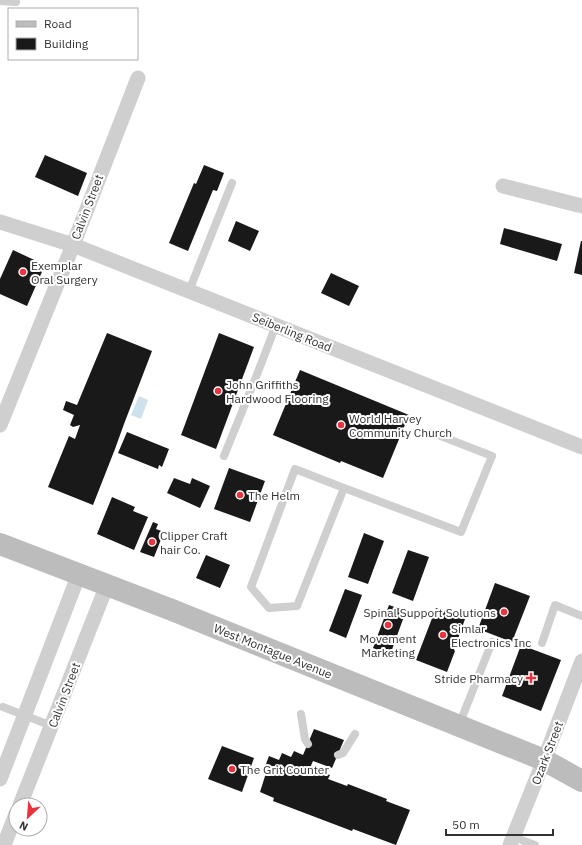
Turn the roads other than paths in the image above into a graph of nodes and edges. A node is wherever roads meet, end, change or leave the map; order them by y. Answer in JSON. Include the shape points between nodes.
{"nodes":[{"id":1,"x":0,"y":1,"type":"edge"},
{"id":2,"x":16,"y":2,"type":"dead end"},
{"id":3,"x":138,"y":78,"type":"dead end"},
{"id":4,"x":232,"y":183,"type":"dead end"},
{"id":5,"x":503,"y":186,"type":"dead end"},
{"id":6,"x":582,"y":206,"type":"edge"},
{"id":7,"x":0,"y":222,"type":"edge"},
{"id":8,"x":73,"y":244,"type":"junction"},
{"id":9,"x":189,"y":291,"type":"junction"},
{"id":10,"x":276,"y":325,"type":"junction"},
{"id":11,"x":0,"y":425,"type":"edge"},
{"id":12,"x":433,"y":433,"type":"dead end"},
{"id":13,"x":582,"y":447,"type":"edge"},
{"id":14,"x":224,"y":456,"type":"dead end"},
{"id":15,"x":344,"y":488,"type":"junction"},
{"id":16,"x":0,"y":544,"type":"edge"},
{"id":17,"x":79,"y":574,"type":"junction"},
{"id":18,"x":107,"y":585,"type":"junction"},
{"id":19,"x":582,"y":616,"type":"edge"},
{"id":20,"x":492,"y":642,"type":"dead end"},
{"id":21,"x":542,"y":643,"type":"dead end"},
{"id":22,"x":582,"y":661,"type":"edge"},
{"id":23,"x":2,"y":707,"type":"dead end"},
{"id":24,"x":301,"y":714,"type":"dead end"},
{"id":25,"x":24,"y":716,"type":"junction"},
{"id":26,"x":459,"y":725,"type":"junction"},
{"id":27,"x":52,"y":726,"type":"junction"},
{"id":28,"x":355,"y":734,"type":"dead end"},
{"id":29,"x":308,"y":744,"type":"dead end"},
{"id":30,"x":338,"y":755,"type":"dead end"},
{"id":31,"x":544,"y":760,"type":"junction"},
{"id":32,"x":582,"y":765,"type":"edge"},
{"id":33,"x":0,"y":779,"type":"edge"},
{"id":34,"x":582,"y":781,"type":"edge"},
{"id":35,"x":23,"y":797,"type":"edge"},
{"id":36,"x":8,"y":835,"type":"edge"},
{"id":37,"x":512,"y":841,"type":"edge"},
{"id":38,"x":4,"y":845,"type":"edge"},
{"id":39,"x":535,"y":845,"type":"edge"}],
"edges":[{"from":1,"to":2,"type":"lane"},
{"from":3,"to":8,"type":"street","name":"Calvin Street"},
{"from":4,"to":9,"type":"lane"},
{"from":5,"to":6,"type":"street"},
{"from":7,"to":8,"type":"street","name":"Seiberling Road"},
{"from":8,"to":9,"type":"street","name":"Seiberling Road"},
{"from":8,"to":11,"type":"street","name":"Calvin Street"},
{"from":9,"to":10,"type":"street","name":"Seiberling Road"},
{"from":10,"to":13,"type":"street","name":"Seiberling Road"},
{"from":10,"to":14,"type":"lane"},
{"from":12,"to":15,"type":"lane","via":[[492,456],[461,532]]},
{"from":15,"to":15,"type":"lane","via":[[295,469],[251,587],[269,608],[297,606]]},
{"from":16,"to":17,"type":"main road","name":"West Montague Avenue"},
{"from":17,"to":18,"type":"main road","name":"West Montague Avenue"},
{"from":17,"to":25,"type":"street"},
{"from":18,"to":26,"type":"main road","name":"West Montague Avenue"},
{"from":18,"to":27,"type":"street","name":"Calvin Street"},
{"from":19,"to":21,"type":"lane","via":[[555,605]]},
{"from":20,"to":26,"type":"lane"},
{"from":22,"to":31,"type":"street","name":"Ozark Street"},
{"from":23,"to":25,"type":"lane"},
{"from":24,"to":29,"type":"lane"},
{"from":25,"to":27,"type":"lane"},
{"from":25,"to":33,"type":"street"},
{"from":26,"to":31,"type":"main road","name":"West Montague Avenue"},
{"from":27,"to":35,"type":"street","name":"Calvin Street"},
{"from":28,"to":30,"type":"lane","via":[[343,753]]},
{"from":31,"to":32,"type":"main road","name":"West Montague Avenue"},
{"from":31,"to":34,"type":"main road","name":"West Montague Avenue"},
{"from":31,"to":37,"type":"street","name":"Ozark Street"},
{"from":36,"to":38,"type":"street"},
{"from":37,"to":39,"type":"lane"}]}
